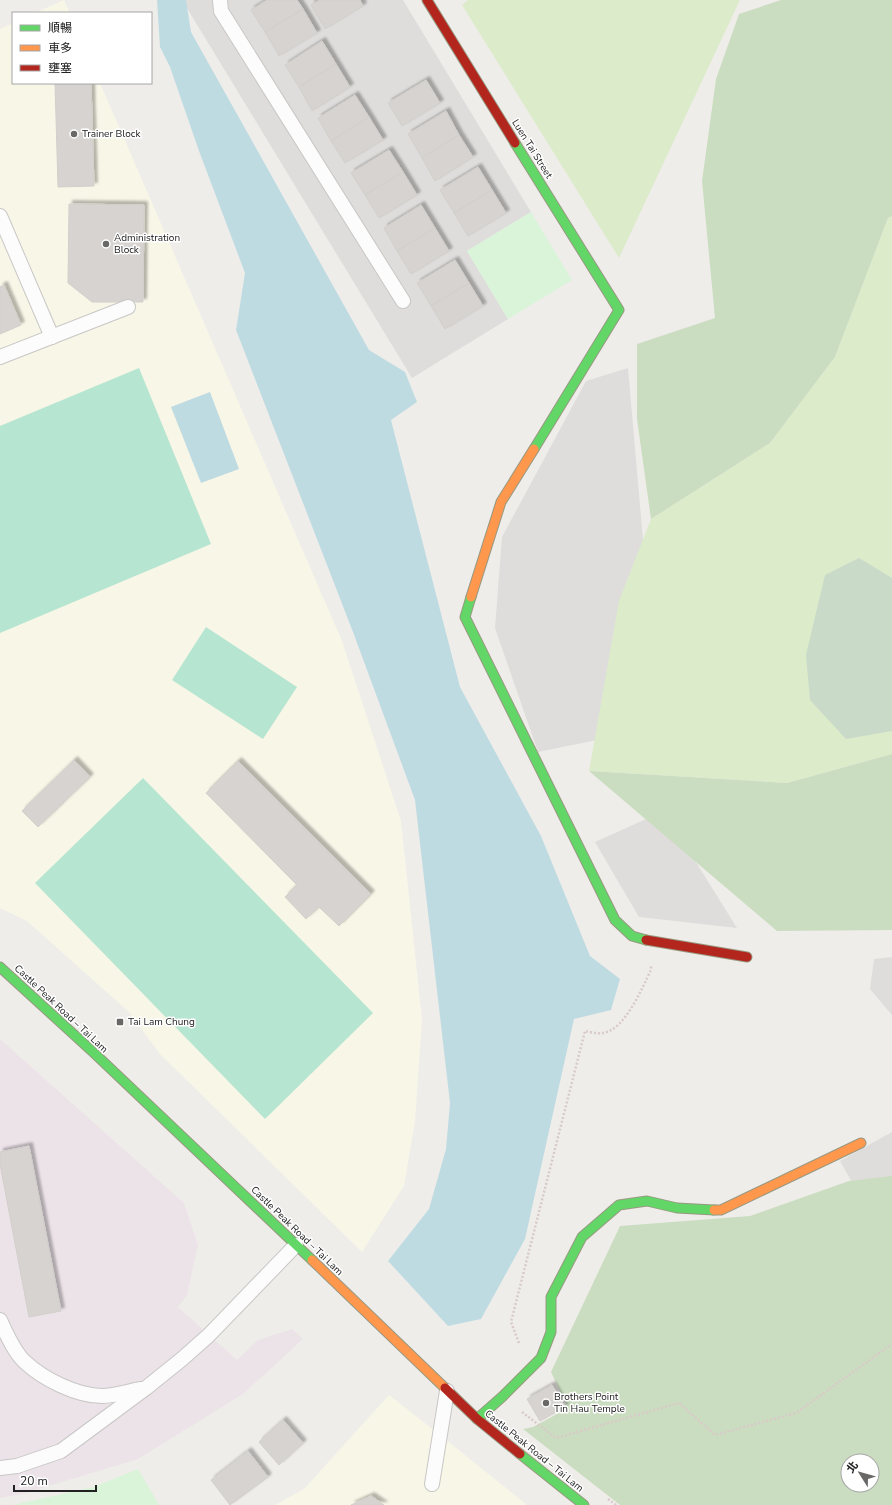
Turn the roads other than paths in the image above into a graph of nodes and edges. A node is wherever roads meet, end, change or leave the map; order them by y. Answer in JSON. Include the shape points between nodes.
{"nodes":[{"id":1,"x":220,"y":0,"type":"edge"},
{"id":2,"x":427,"y":0,"type":"edge"},
{"id":3,"x":0,"y":216,"type":"edge"},
{"id":4,"x":403,"y":301,"type":"dead end"},
{"id":5,"x":128,"y":307,"type":"dead end"},
{"id":6,"x":52,"y":337,"type":"junction"},
{"id":7,"x":0,"y":357,"type":"edge"},
{"id":8,"x":747,"y":957,"type":"dead end"},
{"id":9,"x":0,"y":967,"type":"edge"},
{"id":10,"x":861,"y":1143,"type":"dead end"},
{"id":11,"x":296,"y":1245,"type":"junction"},
{"id":12,"x":0,"y":1320,"type":"edge"},
{"id":13,"x":146,"y":1388,"type":"junction"},
{"id":14,"x":447,"y":1391,"type":"junction"},
{"id":15,"x":477,"y":1419,"type":"junction"},
{"id":16,"x":0,"y":1468,"type":"edge"},
{"id":17,"x":432,"y":1484,"type":"dead end"},
{"id":18,"x":584,"y":1505,"type":"edge"}],
"edges":[{"from":1,"to":4,"type":"lane","via":[[221,11]]},
{"from":2,"to":8,"type":"street","name":"Luen Tai Street","via":[[619,310],[501,502],[465,617],[615,920],[632,936]]},
{"from":3,"to":6,"type":"lane"},
{"from":5,"to":6,"type":"lane"},
{"from":6,"to":7,"type":"lane"},
{"from":9,"to":11,"type":"street","name":"Castle Peak Road – Tai Lam"},
{"from":10,"to":15,"type":"street","via":[[721,1210],[677,1208],[647,1201],[619,1205],[582,1237],[578,1244],[551,1297],[551,1332],[541,1358]]},
{"from":11,"to":13,"type":"lane","via":[[182,1360]]},
{"from":11,"to":14,"type":"street","name":"Castle Peak Road – Tai Lam"},
{"from":12,"to":13,"type":"lane","via":[[8,1338],[24,1361],[48,1379],[79,1392],[102,1396]]},
{"from":13,"to":16,"type":"lane","via":[[61,1451],[17,1466]]},
{"from":14,"to":15,"type":"street","name":"Castle Peak Road – Tai Lam"},
{"from":14,"to":17,"type":"lane"},
{"from":15,"to":18,"type":"street","name":"Castle Peak Road – Tai Lam"}]}
